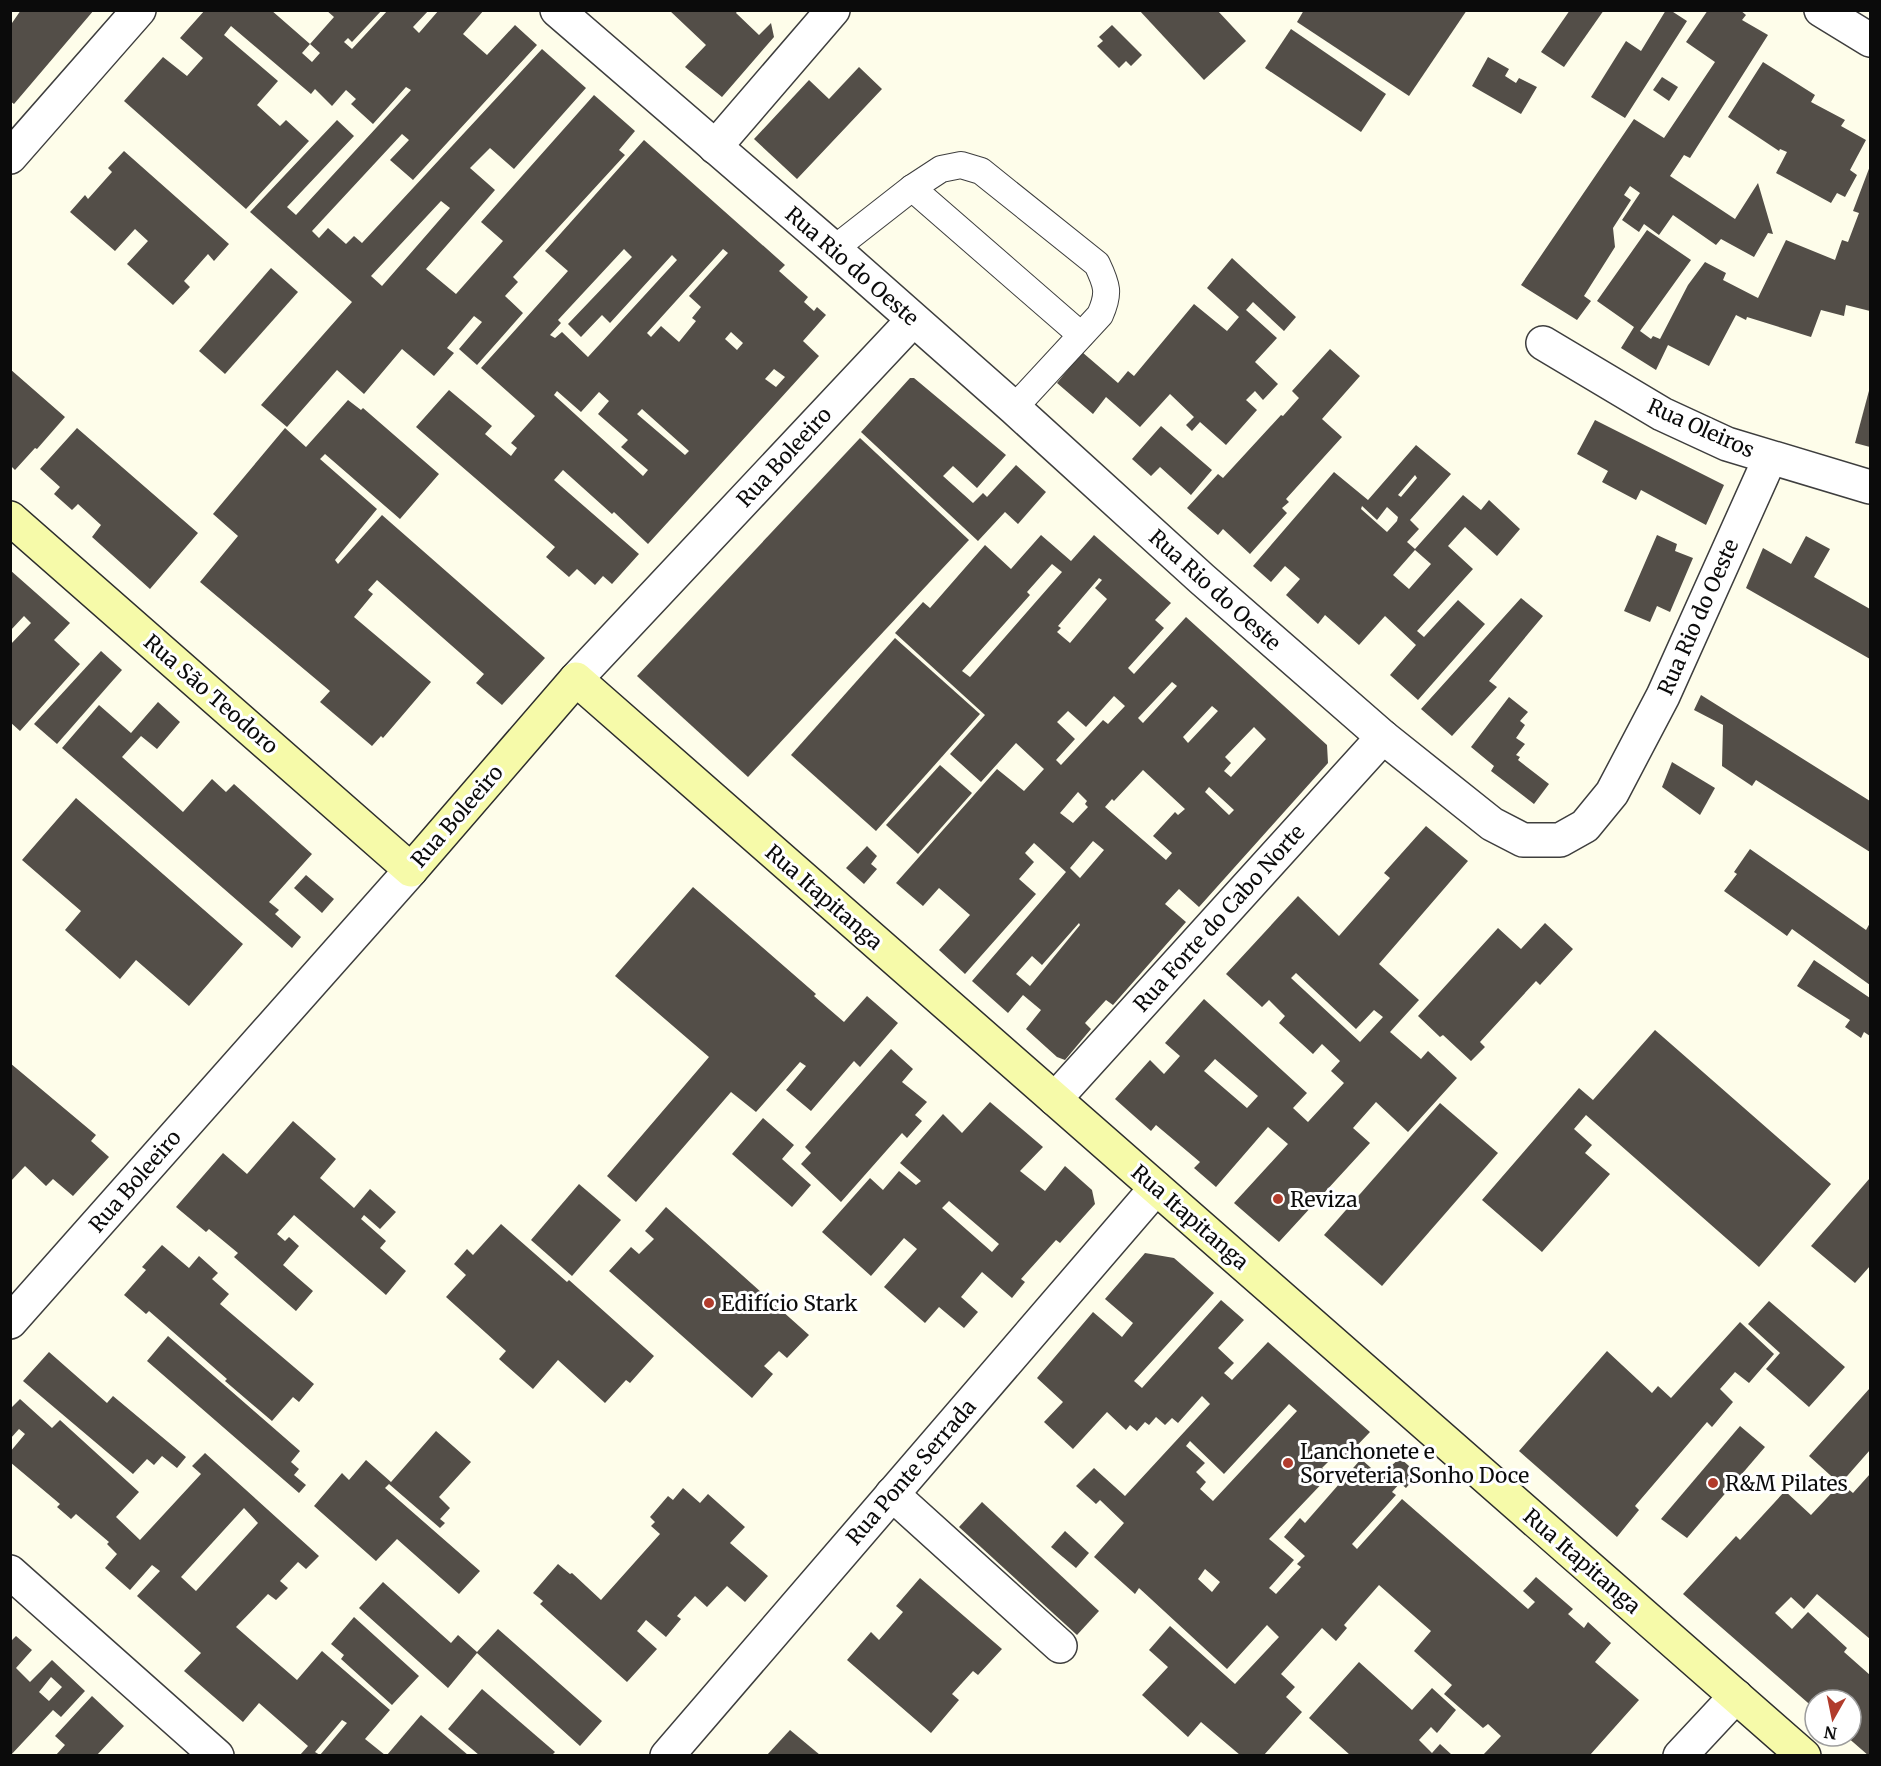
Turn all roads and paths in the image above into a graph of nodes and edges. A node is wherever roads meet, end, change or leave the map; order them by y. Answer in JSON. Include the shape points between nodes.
{"nodes":[{"id":1,"x":139,"y":10,"type":"edge"},
{"id":2,"x":557,"y":10,"type":"edge"},
{"id":3,"x":833,"y":10,"type":"edge"},
{"id":4,"x":1821,"y":10,"type":"edge"},
{"id":5,"x":1870,"y":40,"type":"edge"},
{"id":6,"x":715,"y":147,"type":"junction"},
{"id":7,"x":10,"y":156,"type":"edge"},
{"id":8,"x":912,"y":188,"type":"junction"},
{"id":9,"x":834,"y":249,"type":"junction"},
{"id":10,"x":913,"y":320,"type":"junction"},
{"id":11,"x":1081,"y":335,"type":"junction"},
{"id":12,"x":1543,"y":343,"type":"dead end"},
{"id":13,"x":1014,"y":408,"type":"junction"},
{"id":14,"x":1770,"y":458,"type":"junction"},
{"id":15,"x":1870,"y":488,"type":"edge"},
{"id":16,"x":10,"y":518,"type":"edge"},
{"id":17,"x":576,"y":679,"type":"junction"},
{"id":18,"x":1383,"y":736,"type":"junction"},
{"id":19,"x":411,"y":870,"type":"junction"},
{"id":20,"x":1054,"y":1099,"type":"junction"},
{"id":21,"x":1156,"y":1188,"type":"junction"},
{"id":22,"x":10,"y":1322,"type":"edge"},
{"id":23,"x":892,"y":1494,"type":"junction"},
{"id":24,"x":10,"y":1572,"type":"edge"},
{"id":25,"x":1060,"y":1646,"type":"dead end"},
{"id":26,"x":1736,"y":1696,"type":"junction"},
{"id":27,"x":217,"y":1755,"type":"edge"},
{"id":28,"x":667,"y":1755,"type":"edge"},
{"id":29,"x":1680,"y":1755,"type":"edge"},
{"id":30,"x":1804,"y":1755,"type":"edge"}],
"edges":[{"from":1,"to":7,"type":"street"},
{"from":2,"to":6,"type":"street","name":"Rua Rio do Oeste"},
{"from":3,"to":6,"type":"street"},
{"from":4,"to":5,"type":"street"},
{"from":6,"to":9,"type":"street","name":"Rua Rio do Oeste"},
{"from":8,"to":9,"type":"lane"},
{"from":8,"to":11,"type":"lane"},
{"from":8,"to":11,"type":"lane","via":[[941,169],[961,165],[981,171],[1097,264],[1106,282],[1107,299],[1101,315]]},
{"from":9,"to":10,"type":"street","name":"Rua Rio do Oeste"},
{"from":10,"to":13,"type":"street","name":"Rua Rio do Oeste"},
{"from":10,"to":17,"type":"street","name":"Rua Boleeiro"},
{"from":11,"to":13,"type":"lane"},
{"from":12,"to":14,"type":"street","name":"Rua Oleiros","via":[[1662,414],[1726,444]]},
{"from":13,"to":18,"type":"street","name":"Rua Rio do Oeste"},
{"from":14,"to":15,"type":"street","name":"Rua Oleiros"},
{"from":14,"to":18,"type":"street","name":"Rua Rio do Oeste","via":[[1658,706],[1612,793],[1585,826],[1560,840],[1523,840],[1492,824]]},
{"from":16,"to":19,"type":"main road","name":"Rua São Teodoro"},
{"from":17,"to":19,"type":"main road","name":"Rua Boleeiro"},
{"from":17,"to":20,"type":"main road","name":"Rua Itapitanga"},
{"from":18,"to":20,"type":"street","name":"Rua Forte do Cabo Norte"},
{"from":19,"to":22,"type":"street","name":"Rua Boleeiro"},
{"from":20,"to":21,"type":"main road","name":"Rua Itapitanga"},
{"from":21,"to":23,"type":"street","name":"Rua Ponte Serrada"},
{"from":21,"to":26,"type":"main road","name":"Rua Itapitanga"},
{"from":23,"to":25,"type":"street"},
{"from":23,"to":28,"type":"street","name":"Rua Ponte Serrada"},
{"from":24,"to":27,"type":"street"},
{"from":26,"to":29,"type":"street"},
{"from":26,"to":30,"type":"main road","name":"Rua Itapitanga"}]}
